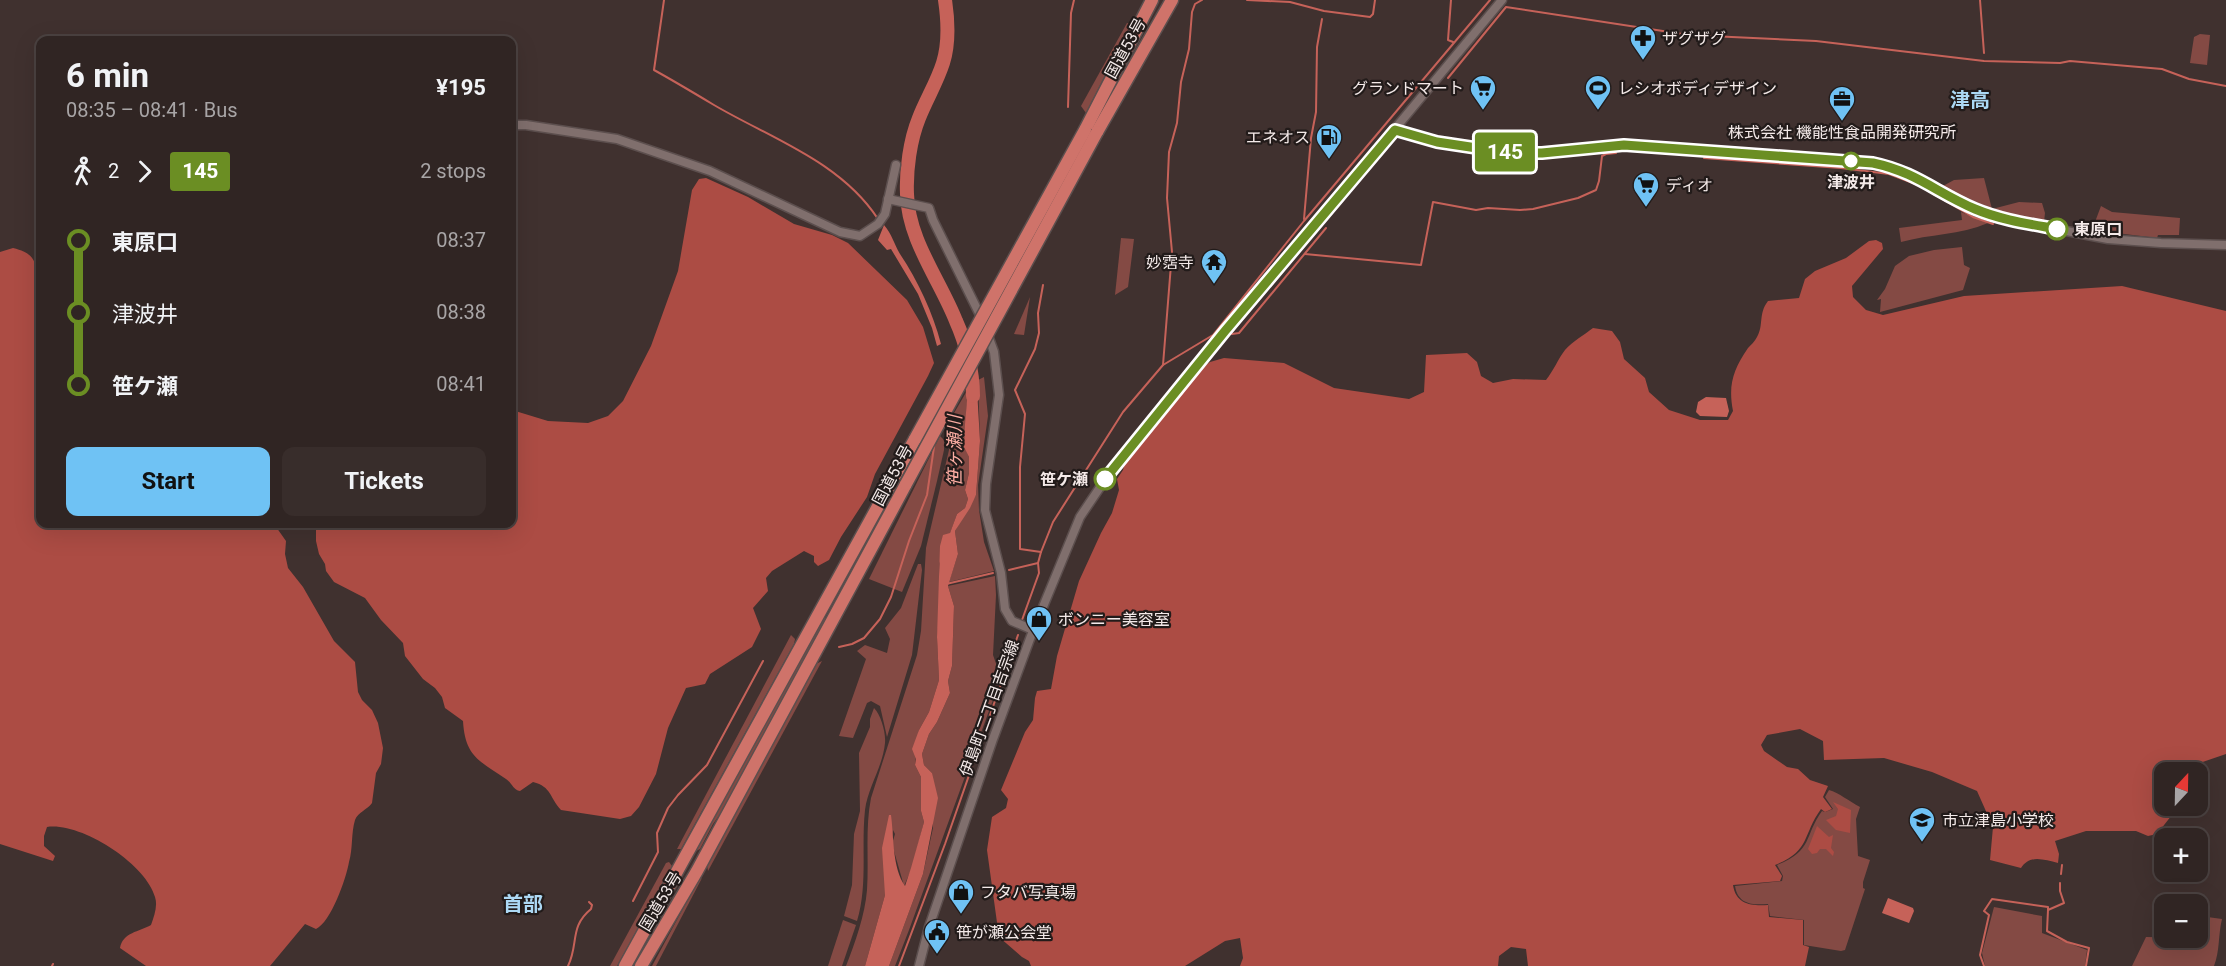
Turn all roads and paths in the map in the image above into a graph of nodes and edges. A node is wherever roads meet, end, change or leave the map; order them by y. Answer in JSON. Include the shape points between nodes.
{"nodes":[{"id":1,"x":1152,"y":0,"type":"edge"},
{"id":2,"x":1172,"y":0,"type":"edge"},
{"id":3,"x":1502,"y":0,"type":"edge"},
{"id":4,"x":516,"y":125,"type":"edge"},
{"id":5,"x":1395,"y":130,"type":"junction"},
{"id":6,"x":1091,"y":131,"type":"junction"},
{"id":7,"x":896,"y":165,"type":"dead end"},
{"id":8,"x":891,"y":199,"type":"junction"},
{"id":9,"x":2226,"y":245,"type":"edge"},
{"id":10,"x":1033,"y":630,"type":"junction"},
{"id":11,"x":625,"y":966,"type":"edge"},
{"id":12,"x":641,"y":966,"type":"edge"},
{"id":13,"x":919,"y":966,"type":"edge"}],
"edges":[{"from":1,"to":6,"type":"highway","name":"国道53号"},
{"from":2,"to":6,"type":"highway","name":"国道53号"},
{"from":3,"to":5,"type":"street","name":"伊島町二丁目吉宗線"},
{"from":4,"to":8,"type":"street","via":[[617,139],[710,171],[840,232],[860,236],[880,221]]},
{"from":5,"to":9,"type":"street","via":[[1437,142],[1510,153],[1624,145],[1873,163],[1907,172],[1958,201],[2004,219],[2108,238]]},
{"from":5,"to":10,"type":"street","name":"伊島町二丁目吉宗線","via":[[1113,468],[1080,518]]},
{"from":6,"to":11,"type":"highway","name":"国道53号","bridge":true,"via":[[915,439]]},
{"from":6,"to":12,"type":"highway","name":"国道53号","bridge":true,"via":[[906,484],[687,890]]},
{"from":7,"to":8,"type":"street"},
{"from":8,"to":10,"type":"street","via":[[929,208],[974,299],[994,352],[999,395],[985,510],[1001,573],[1005,609],[1012,621]]},
{"from":10,"to":13,"type":"street","name":"伊島町二丁目吉宗線","via":[[929,927]]}]}
